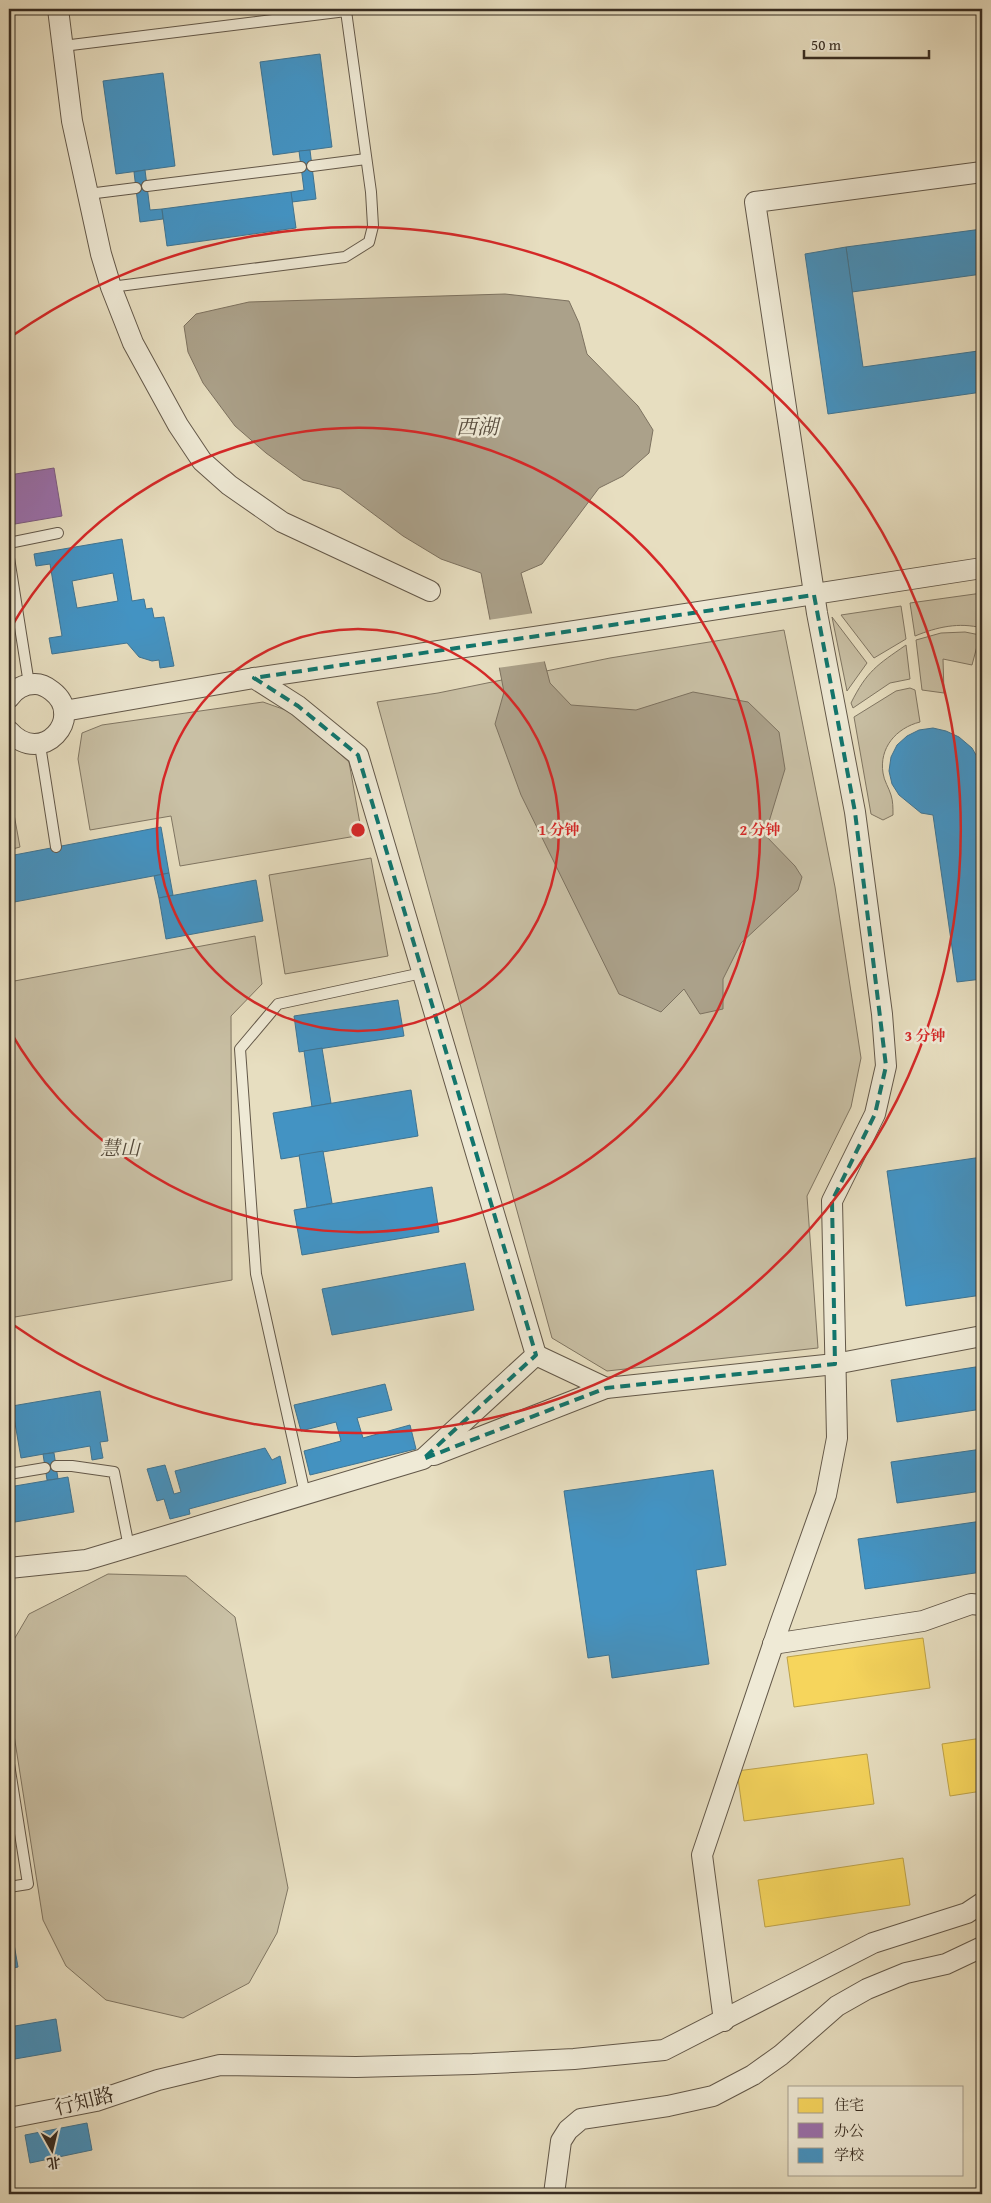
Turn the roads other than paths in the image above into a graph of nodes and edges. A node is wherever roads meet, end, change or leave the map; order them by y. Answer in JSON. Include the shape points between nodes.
{"nodes":[{"id":1,"x":58,"y":9,"type":"edge"},
{"id":2,"x":346,"y":10,"type":"edge"},
{"id":3,"x":63,"y":46,"type":"junction"},
{"id":4,"x":366,"y":159,"type":"junction"},
{"id":5,"x":312,"y":166,"type":"dead end"},
{"id":6,"x":301,"y":168,"type":"dead end"},
{"id":7,"x":982,"y":172,"type":"edge"},
{"id":8,"x":147,"y":186,"type":"dead end"},
{"id":9,"x":136,"y":188,"type":"dead end"},
{"id":10,"x":88,"y":194,"type":"junction"},
{"id":11,"x":111,"y":287,"type":"junction"},
{"id":12,"x":58,"y":533,"type":"dead end"},
{"id":13,"x":9,"y":543,"type":"edge"},
{"id":14,"x":9,"y":558,"type":"edge"},
{"id":15,"x":982,"y":568,"type":"edge"},
{"id":16,"x":430,"y":592,"type":"dead end"},
{"id":17,"x":814,"y":595,"type":"junction"},
{"id":18,"x":254,"y":678,"type":"junction"},
{"id":19,"x":29,"y":684,"type":"junction"},
{"id":20,"x":9,"y":698,"type":"edge"},
{"id":21,"x":64,"y":711,"type":"junction"},
{"id":22,"x":9,"y":731,"type":"edge"},
{"id":23,"x":40,"y":745,"type":"junction"},
{"id":24,"x":56,"y":847,"type":"dead end"},
{"id":25,"x":422,"y":973,"type":"junction"},
{"id":26,"x":982,"y":1336,"type":"edge"},
{"id":27,"x":536,"y":1355,"type":"junction"},
{"id":28,"x":836,"y":1364,"type":"junction"},
{"id":29,"x":606,"y":1388,"type":"junction"},
{"id":30,"x":423,"y":1459,"type":"junction"},
{"id":31,"x":56,"y":1466,"type":"dead end"},
{"id":32,"x":45,"y":1468,"type":"dead end"},
{"id":33,"x":9,"y":1474,"type":"edge"},
{"id":34,"x":305,"y":1494,"type":"junction"},
{"id":35,"x":129,"y":1547,"type":"junction"},
{"id":36,"x":9,"y":1568,"type":"edge"},
{"id":37,"x":982,"y":1605,"type":"edge"},
{"id":38,"x":773,"y":1644,"type":"junction"},
{"id":39,"x":9,"y":1764,"type":"edge"},
{"id":40,"x":9,"y":1888,"type":"edge"},
{"id":41,"x":982,"y":1903,"type":"edge"},
{"id":42,"x":982,"y":1947,"type":"edge"},
{"id":43,"x":724,"y":2021,"type":"junction"},
{"id":44,"x":9,"y":2118,"type":"edge"},
{"id":45,"x":554,"y":2194,"type":"edge"}],
"edges":[{"from":1,"to":3,"type":"street"},
{"from":2,"to":3,"type":"lane"},
{"from":2,"to":4,"type":"lane"},
{"from":3,"to":10,"type":"street","via":[[72,121]]},
{"from":4,"to":5,"type":"lane"},
{"from":4,"to":11,"type":"lane","via":[[373,226],[369,242],[355,253],[345,257]]},
{"from":6,"to":8,"type":"lane"},
{"from":7,"to":17,"type":"street","via":[[756,202]]},
{"from":9,"to":10,"type":"lane"},
{"from":10,"to":11,"type":"street"},
{"from":11,"to":16,"type":"street","via":[[133,343],[178,425],[202,461],[229,485],[282,522]]},
{"from":12,"to":13,"type":"lane"},
{"from":14,"to":19,"type":"lane"},
{"from":15,"to":17,"type":"street"},
{"from":17,"to":18,"type":"street"},
{"from":17,"to":28,"type":"street","via":[[855,812],[886,1066],[876,1114],[832,1201]]},
{"from":18,"to":21,"type":"street"},
{"from":18,"to":25,"type":"street","via":[[298,706],[358,755]]},
{"from":19,"to":20,"type":"street"},
{"from":19,"to":21,"type":"street","via":[[48,688],[62,702]]},
{"from":21,"to":23,"type":"street","via":[[61,728]]},
{"from":22,"to":23,"type":"street","via":[[23,742]]},
{"from":23,"to":24,"type":"lane"},
{"from":25,"to":27,"type":"street"},
{"from":25,"to":34,"type":"lane","via":[[278,1004],[240,1049],[256,1274]]},
{"from":26,"to":28,"type":"street"},
{"from":27,"to":29,"type":"street"},
{"from":27,"to":30,"type":"street"},
{"from":28,"to":29,"type":"street"},
{"from":28,"to":38,"type":"street","via":[[837,1438],[826,1494]]},
{"from":29,"to":30,"type":"street"},
{"from":30,"to":34,"type":"street"},
{"from":31,"to":35,"type":"lane","via":[[114,1472]]},
{"from":32,"to":33,"type":"lane"},
{"from":34,"to":35,"type":"street"},
{"from":35,"to":36,"type":"street","via":[[86,1560]]},
{"from":37,"to":38,"type":"street","via":[[971,1604],[922,1621]]},
{"from":38,"to":43,"type":"street","via":[[702,1855]]},
{"from":39,"to":40,"type":"lane","via":[[28,1884]]},
{"from":41,"to":43,"type":"street","name":"行知路","via":[[968,1913],[873,1943]]},
{"from":42,"to":45,"type":"street","via":[[946,1964],[906,1973],[867,1988],[837,2006],[753,2075],[712,2096],[581,2119],[561,2141]]},
{"from":43,"to":44,"type":"street","name":"行知路","via":[[664,2050],[574,2060],[356,2067],[220,2065],[158,2080],[96,2101]]}]}
